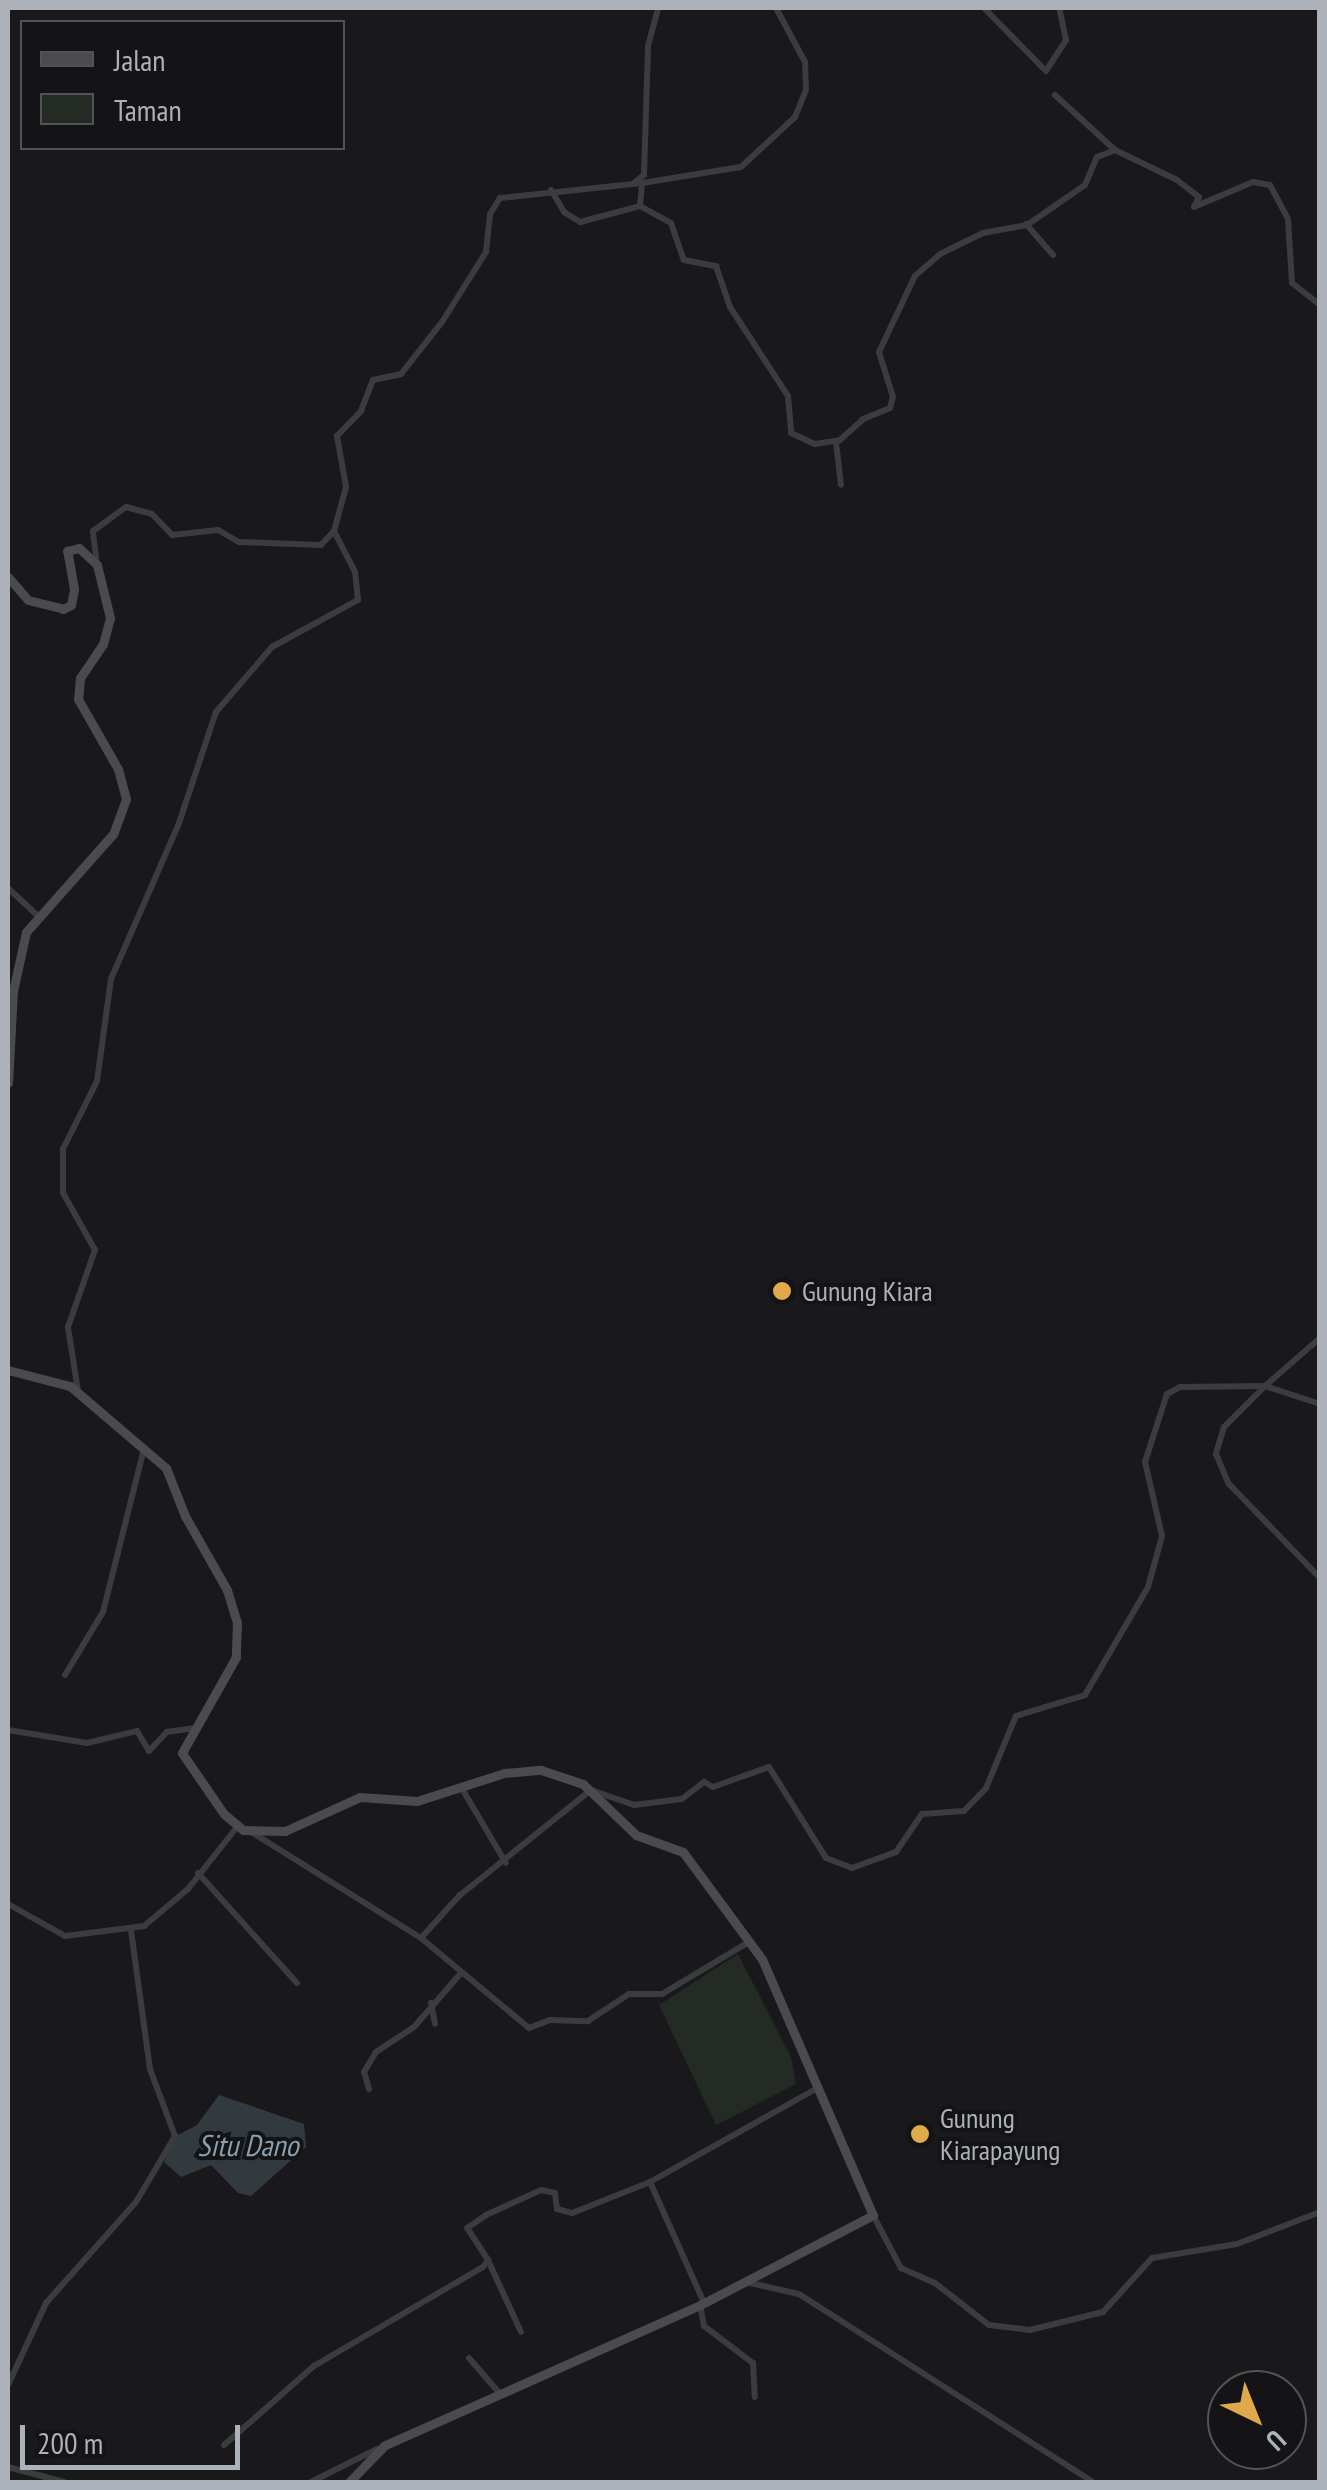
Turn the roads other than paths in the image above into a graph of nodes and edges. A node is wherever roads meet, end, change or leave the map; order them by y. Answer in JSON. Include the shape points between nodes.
{"nodes":[{"id":1,"x":658,"y":8,"type":"edge"},
{"id":2,"x":776,"y":8,"type":"edge"},
{"id":3,"x":984,"y":8,"type":"edge"},
{"id":4,"x":1059,"y":8,"type":"edge"},
{"id":5,"x":1056,"y":95,"type":"dead end"},
{"id":6,"x":1115,"y":150,"type":"junction"},
{"id":7,"x":642,"y":184,"type":"junction"},
{"id":8,"x":614,"y":186,"type":"junction"},
{"id":9,"x":551,"y":190,"type":"junction"},
{"id":10,"x":640,"y":206,"type":"junction"},
{"id":11,"x":1025,"y":223,"type":"junction"},
{"id":12,"x":1053,"y":255,"type":"dead end"},
{"id":13,"x":1320,"y":305,"type":"edge"},
{"id":14,"x":836,"y":442,"type":"junction"},
{"id":15,"x":841,"y":485,"type":"dead end"},
{"id":16,"x":334,"y":531,"type":"junction"},
{"id":17,"x":97,"y":564,"type":"junction"},
{"id":18,"x":8,"y":577,"type":"edge"},
{"id":19,"x":8,"y":888,"type":"edge"},
{"id":20,"x":38,"y":916,"type":"junction"},
{"id":21,"x":8,"y":1083,"type":"edge"},
{"id":22,"x":1320,"y":1338,"type":"edge"},
{"id":23,"x":8,"y":1370,"type":"edge"},
{"id":24,"x":1265,"y":1386,"type":"junction"},
{"id":25,"x":78,"y":1392,"type":"junction"},
{"id":26,"x":1320,"y":1404,"type":"edge"},
{"id":27,"x":144,"y":1448,"type":"junction"},
{"id":28,"x":1320,"y":1578,"type":"edge"},
{"id":29,"x":64,"y":1674,"type":"dead end"},
{"id":30,"x":198,"y":1728,"type":"junction"},
{"id":31,"x":8,"y":1730,"type":"edge"},
{"id":32,"x":461,"y":1787,"type":"junction"},
{"id":33,"x":591,"y":1790,"type":"junction"},
{"id":34,"x":238,"y":1827,"type":"junction"},
{"id":35,"x":253,"y":1832,"type":"junction"},
{"id":36,"x":506,"y":1863,"type":"junction"},
{"id":37,"x":198,"y":1873,"type":"junction"},
{"id":38,"x":8,"y":1904,"type":"edge"},
{"id":39,"x":131,"y":1930,"type":"junction"},
{"id":40,"x":420,"y":1938,"type":"junction"},
{"id":41,"x":749,"y":1942,"type":"junction"},
{"id":42,"x":460,"y":1974,"type":"junction"},
{"id":43,"x":297,"y":1983,"type":"dead end"},
{"id":44,"x":430,"y":2002,"type":"junction"},
{"id":45,"x":435,"y":2024,"type":"dead end"},
{"id":46,"x":369,"y":2088,"type":"dead end"},
{"id":47,"x":814,"y":2090,"type":"junction"},
{"id":48,"x":650,"y":2182,"type":"junction"},
{"id":49,"x":1320,"y":2212,"type":"edge"},
{"id":50,"x":873,"y":2215,"type":"junction"},
{"id":51,"x":488,"y":2260,"type":"junction"},
{"id":52,"x":744,"y":2282,"type":"junction"},
{"id":53,"x":702,"y":2304,"type":"junction"},
{"id":54,"x":521,"y":2332,"type":"dead end"},
{"id":55,"x":469,"y":2358,"type":"dead end"},
{"id":56,"x":8,"y":2386,"type":"edge"},
{"id":57,"x":502,"y":2396,"type":"junction"},
{"id":58,"x":755,"y":2397,"type":"dead end"},
{"id":59,"x":224,"y":2445,"type":"dead end"},
{"id":60,"x":384,"y":2446,"type":"junction"},
{"id":61,"x":8,"y":2467,"type":"edge"},
{"id":62,"x":64,"y":2482,"type":"edge"},
{"id":63,"x":311,"y":2482,"type":"edge"},
{"id":64,"x":349,"y":2482,"type":"edge"},
{"id":65,"x":1092,"y":2482,"type":"edge"}],
"edges":[{"from":1,"to":8,"type":"street","via":[[648,46],[644,174]]},
{"from":2,"to":7,"type":"street","via":[[805,62],[806,90],[795,118],[741,167]]},
{"from":3,"to":4,"type":"street","via":[[1046,71],[1066,40]]},
{"from":5,"to":6,"type":"street"},
{"from":6,"to":11,"type":"street","via":[[1097,157],[1085,185]]},
{"from":6,"to":13,"type":"street","via":[[1177,180],[1198,197],[1194,207],[1253,182],[1270,185],[1288,219],[1292,283]]},
{"from":7,"to":8,"type":"street"},
{"from":7,"to":10,"type":"street"},
{"from":8,"to":9,"type":"street"},
{"from":9,"to":10,"type":"street","via":[[564,212],[580,222]]},
{"from":9,"to":16,"type":"street","via":[[516,193],[493,206],[486,252],[442,322],[401,374],[373,380],[361,410],[337,436],[346,487]]},
{"from":10,"to":14,"type":"street","via":[[671,223],[684,260],[716,266],[730,307],[788,396],[792,435]]},
{"from":11,"to":12,"type":"street"},
{"from":11,"to":14,"type":"street","via":[[948,250],[910,282],[878,355],[893,397],[890,408],[863,419]]},
{"from":14,"to":15,"type":"street"},
{"from":16,"to":17,"type":"street","via":[[320,545],[239,542],[218,530],[179,536],[147,510],[126,507],[93,531]]},
{"from":16,"to":25,"type":"street","via":[[355,572],[358,600],[272,647],[216,712],[178,826],[111,979],[97,1081],[63,1149],[63,1194],[95,1250],[68,1327]]},
{"from":17,"to":18,"type":"street","via":[[79,548],[67,551],[74,589],[63,609],[28,600]]},
{"from":17,"to":20,"type":"street","via":[[110,618],[103,644],[80,678],[78,699],[123,780],[126,804],[113,834]]},
{"from":19,"to":20,"type":"street"},
{"from":20,"to":21,"type":"street","via":[[26,932],[14,988]]},
{"from":22,"to":24,"type":"street"},
{"from":23,"to":25,"type":"street"},
{"from":24,"to":26,"type":"street"},
{"from":24,"to":28,"type":"street","via":[[1221,1432],[1218,1467]]},
{"from":24,"to":33,"type":"street","via":[[1180,1387],[1166,1394],[1144,1468],[1162,1533],[1160,1561],[1092,1687],[1068,1704],[1018,1713],[978,1800],[959,1813],[920,1816],[884,1860],[852,1868],[829,1861],[769,1767],[712,1787],[704,1782],[682,1799],[634,1805]]},
{"from":25,"to":27,"type":"street"},
{"from":27,"to":29,"type":"street","via":[[103,1612]]},
{"from":27,"to":30,"type":"street","via":[[168,1471],[237,1622],[231,1669]]},
{"from":30,"to":31,"type":"street","via":[[167,1732],[149,1751],[137,1731],[87,1744]]},
{"from":30,"to":34,"type":"street","via":[[184,1746],[187,1766]]},
{"from":32,"to":33,"type":"street","via":[[524,1770],[556,1773]]},
{"from":32,"to":35,"type":"street","via":[[417,1801],[365,1796],[294,1828]]},
{"from":32,"to":36,"type":"street"},
{"from":33,"to":36,"type":"street"},
{"from":33,"to":41,"type":"street","via":[[636,1835],[684,1852]]},
{"from":34,"to":35,"type":"street"},
{"from":34,"to":37,"type":"street"},
{"from":35,"to":40,"type":"street"},
{"from":36,"to":40,"type":"street","via":[[459,1896]]},
{"from":37,"to":39,"type":"street","via":[[158,1918]]},
{"from":37,"to":43,"type":"street"},
{"from":38,"to":39,"type":"street","via":[[65,1936]]},
{"from":39,"to":56,"type":"street","via":[[150,2069],[175,2136],[136,2202],[46,2303]]},
{"from":40,"to":42,"type":"street"},
{"from":41,"to":42,"type":"street","via":[[662,1994],[629,1994],[587,2021],[550,2020],[529,2028]]},
{"from":41,"to":47,"type":"street","via":[[776,1981]]},
{"from":42,"to":44,"type":"street"},
{"from":44,"to":45,"type":"street"},
{"from":44,"to":46,"type":"street","via":[[414,2027],[376,2052],[364,2072]]},
{"from":47,"to":48,"type":"street"},
{"from":47,"to":50,"type":"street"},
{"from":48,"to":51,"type":"street","via":[[568,2214],[557,2209],[555,2193],[541,2190],[506,2203],[467,2228]]},
{"from":48,"to":53,"type":"street"},
{"from":49,"to":50,"type":"street","via":[[1237,2244],[1152,2258],[1103,2312],[1030,2330],[989,2325],[932,2281],[900,2268]]},
{"from":50,"to":52,"type":"street"},
{"from":51,"to":54,"type":"street"},
{"from":51,"to":59,"type":"street","via":[[314,2366]]},
{"from":52,"to":53,"type":"street"},
{"from":52,"to":65,"type":"street","via":[[799,2294]]},
{"from":53,"to":57,"type":"street"},
{"from":53,"to":58,"type":"street","via":[[704,2326],[755,2366]]},
{"from":55,"to":57,"type":"street"},
{"from":57,"to":60,"type":"street","via":[[471,2403]]},
{"from":60,"to":63,"type":"street"},
{"from":60,"to":64,"type":"street"},
{"from":61,"to":62,"type":"street"}]}
